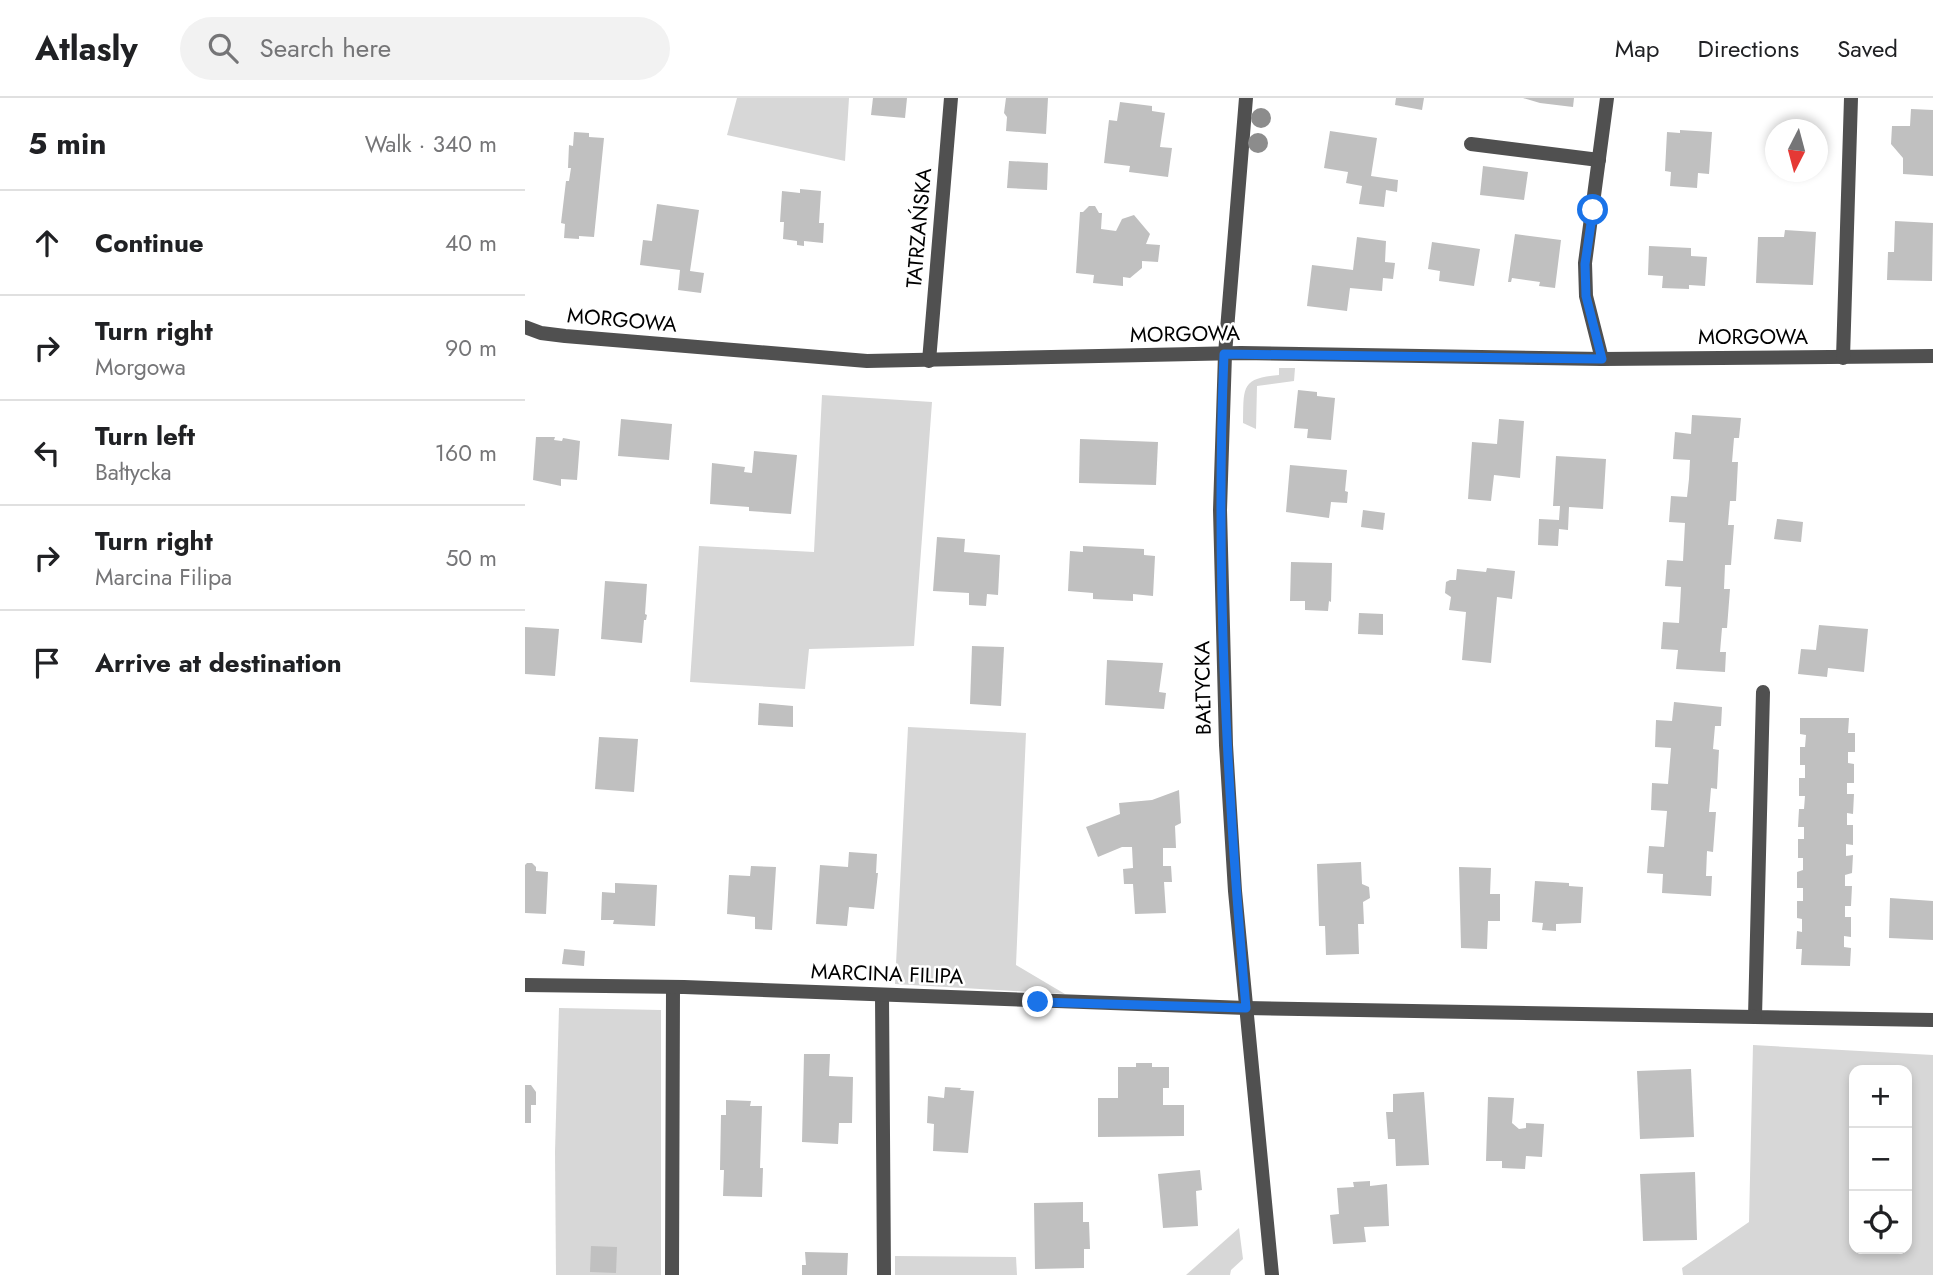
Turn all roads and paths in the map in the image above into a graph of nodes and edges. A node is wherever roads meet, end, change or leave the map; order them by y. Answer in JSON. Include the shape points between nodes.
{"nodes":[{"id":1,"x":951,"y":98,"type":"edge"},
{"id":2,"x":1246,"y":98,"type":"edge"},
{"id":3,"x":1607,"y":98,"type":"edge"},
{"id":4,"x":1851,"y":98,"type":"edge"},
{"id":5,"x":1471,"y":144,"type":"dead end"},
{"id":6,"x":1599,"y":160,"type":"junction"},
{"id":7,"x":525,"y":327,"type":"edge"},
{"id":8,"x":1224,"y":354,"type":"junction"},
{"id":9,"x":1933,"y":356,"type":"edge"},
{"id":10,"x":1843,"y":358,"type":"junction"},
{"id":11,"x":1602,"y":359,"type":"junction"},
{"id":12,"x":929,"y":360,"type":"junction"},
{"id":13,"x":1763,"y":692,"type":"dead end"},
{"id":14,"x":525,"y":985,"type":"edge"},
{"id":15,"x":673,"y":987,"type":"junction"},
{"id":16,"x":882,"y":995,"type":"junction"},
{"id":17,"x":1246,"y":1008,"type":"junction"},
{"id":18,"x":1755,"y":1017,"type":"junction"},
{"id":19,"x":1933,"y":1020,"type":"edge"},
{"id":20,"x":672,"y":1275,"type":"edge"},
{"id":21,"x":884,"y":1275,"type":"edge"},
{"id":22,"x":1272,"y":1275,"type":"edge"}],
"edges":[{"from":1,"to":12,"type":"street","name":"TATRZAŃSKA"},
{"from":2,"to":8,"type":"street","name":"BAŁTYCKA"},
{"from":3,"to":6,"type":"street"},
{"from":4,"to":10,"type":"street"},
{"from":5,"to":6,"type":"street"},
{"from":6,"to":11,"type":"street","via":[[1585,264],[1586,296]]},
{"from":7,"to":12,"type":"street","name":"MORGOWA","via":[[565,336],[764,353]]},
{"from":8,"to":11,"type":"street","name":"MORGOWA"},
{"from":8,"to":12,"type":"street","name":"MORGOWA"},
{"from":8,"to":17,"type":"street","name":"BAŁTYCKA","via":[[1220,510],[1226,746]]},
{"from":9,"to":10,"type":"street","name":"MORGOWA"},
{"from":10,"to":11,"type":"street","name":"MORGOWA"},
{"from":13,"to":18,"type":"street"},
{"from":14,"to":15,"type":"street","name":"MARCINA FILIPA"},
{"from":15,"to":16,"type":"street","name":"MARCINA FILIPA"},
{"from":15,"to":20,"type":"street"},
{"from":16,"to":17,"type":"street","name":"MARCINA FILIPA"},
{"from":16,"to":21,"type":"street"},
{"from":17,"to":18,"type":"street","name":"MARCINA FILIPA"},
{"from":17,"to":22,"type":"street","name":"BAŁTYCKA"},
{"from":18,"to":19,"type":"street","name":"MARCINA FILIPA"}]}
